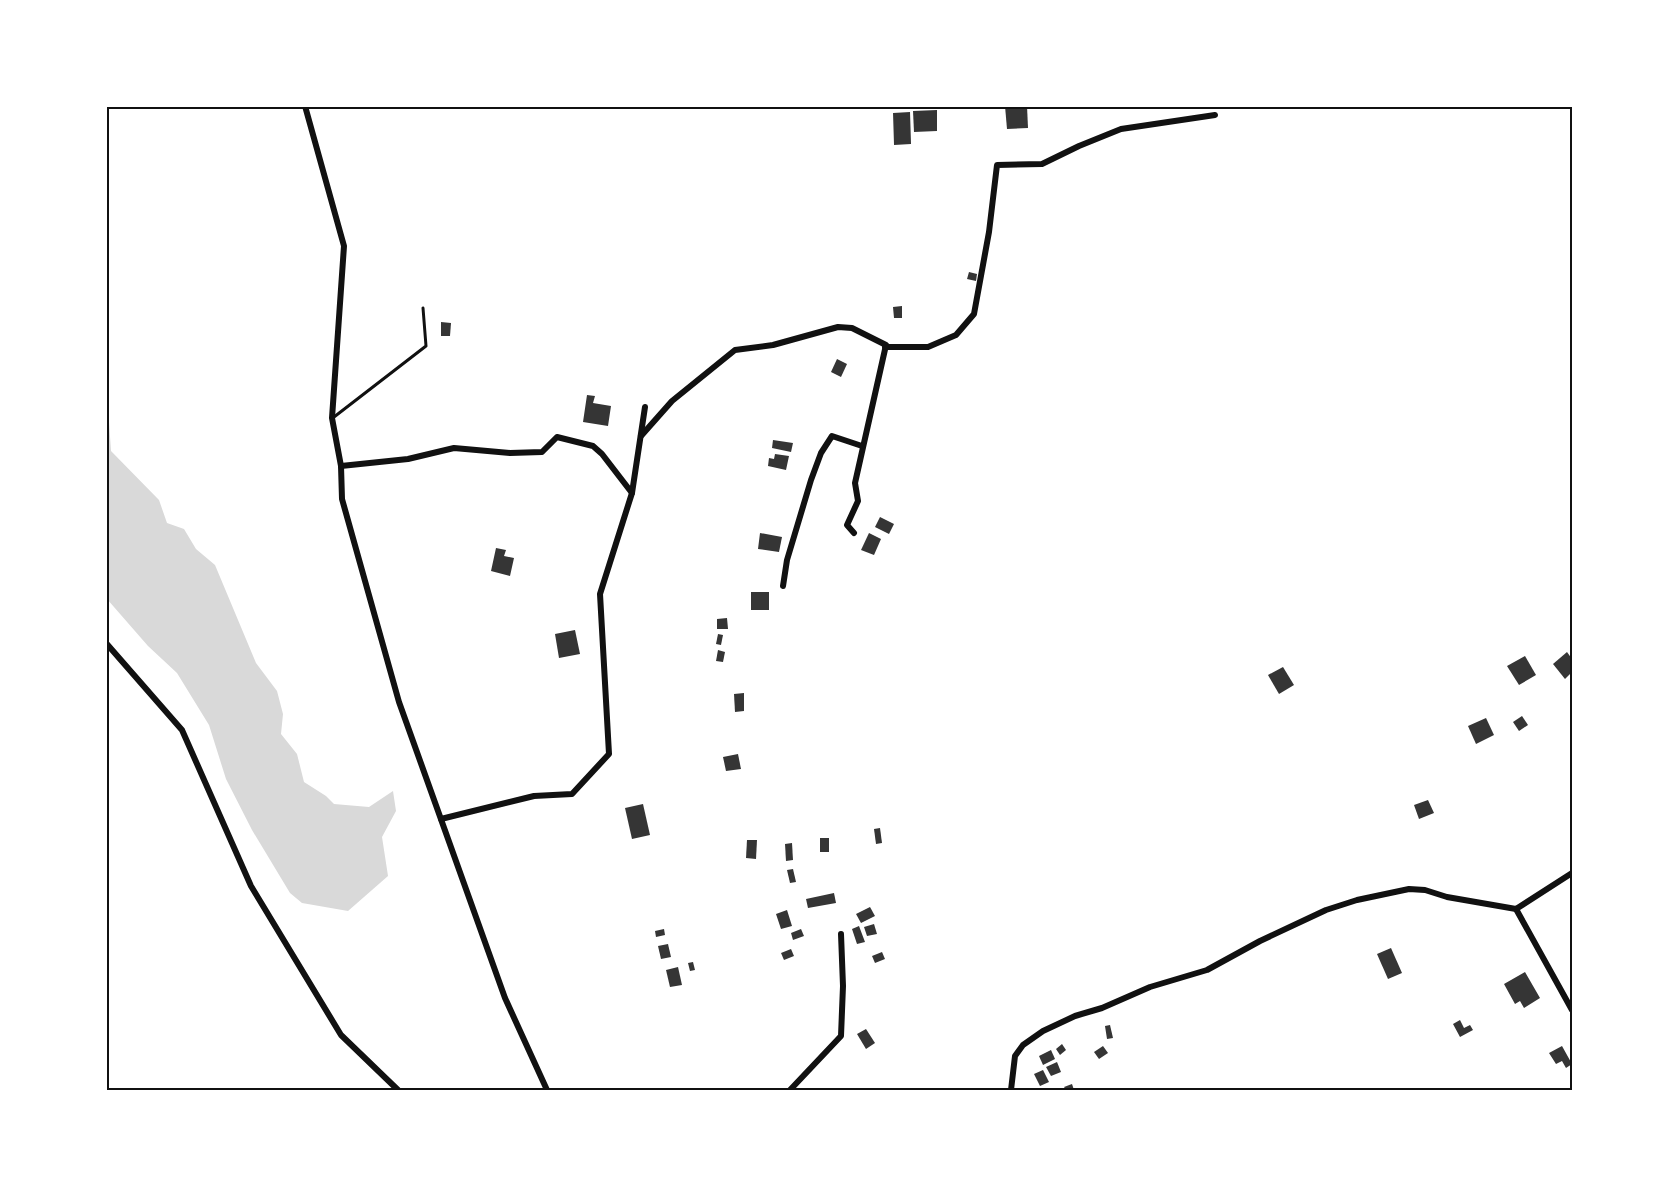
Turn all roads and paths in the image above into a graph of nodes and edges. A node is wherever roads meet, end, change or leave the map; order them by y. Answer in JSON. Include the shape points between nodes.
{"nodes":[{"id":1,"x":305,"y":106,"type":"edge"},
{"id":2,"x":1215,"y":115,"type":"dead end"},
{"id":3,"x":423,"y":308,"type":"dead end"},
{"id":4,"x":885,"y":347,"type":"junction"},
{"id":5,"x":645,"y":407,"type":"dead end"},
{"id":6,"x":332,"y":418,"type":"junction"},
{"id":7,"x":641,"y":436,"type":"junction"},
{"id":8,"x":862,"y":446,"type":"junction"},
{"id":9,"x":340,"y":466,"type":"junction"},
{"id":10,"x":632,"y":493,"type":"junction"},
{"id":11,"x":854,"y":533,"type":"dead end"},
{"id":12,"x":783,"y":586,"type":"dead end"},
{"id":13,"x":106,"y":643,"type":"edge"},
{"id":14,"x":441,"y":819,"type":"junction"},
{"id":15,"x":1572,"y":873,"type":"edge"},
{"id":16,"x":1516,"y":909,"type":"junction"},
{"id":17,"x":841,"y":934,"type":"dead end"},
{"id":18,"x":1572,"y":1010,"type":"edge"},
{"id":19,"x":398,"y":1090,"type":"edge"},
{"id":20,"x":547,"y":1090,"type":"edge"},
{"id":21,"x":790,"y":1090,"type":"edge"},
{"id":22,"x":1011,"y":1090,"type":"edge"}],
"edges":[{"from":1,"to":6,"type":"street","via":[[344,246]]},
{"from":2,"to":4,"type":"street","via":[[1121,129],[1042,164],[997,165],[974,314],[957,335],[928,347]]},
{"from":3,"to":6,"type":"lane","via":[[426,346]]},
{"from":4,"to":7,"type":"street","via":[[852,328],[838,327],[773,345],[735,350],[672,401]]},
{"from":4,"to":8,"type":"street"},
{"from":5,"to":7,"type":"street"},
{"from":6,"to":9,"type":"street"},
{"from":7,"to":10,"type":"street"},
{"from":8,"to":11,"type":"street","via":[[855,483],[858,501],[847,525]]},
{"from":8,"to":12,"type":"street","via":[[832,436],[821,453],[787,560]]},
{"from":9,"to":10,"type":"street","via":[[408,459],[454,448],[542,452],[557,437],[593,446]]},
{"from":9,"to":14,"type":"street","via":[[342,499],[399,702]]},
{"from":10,"to":14,"type":"street","via":[[600,594],[609,754],[572,794],[534,796]]},
{"from":13,"to":19,"type":"street","via":[[182,730],[251,886],[341,1035]]},
{"from":14,"to":20,"type":"street","via":[[505,998]]},
{"from":15,"to":16,"type":"street"},
{"from":16,"to":18,"type":"street"},
{"from":16,"to":22,"type":"street","via":[[1409,890],[1326,910],[1207,970],[1150,987],[1042,1031],[1015,1056]]},
{"from":17,"to":21,"type":"street","via":[[841,1036]]}]}
